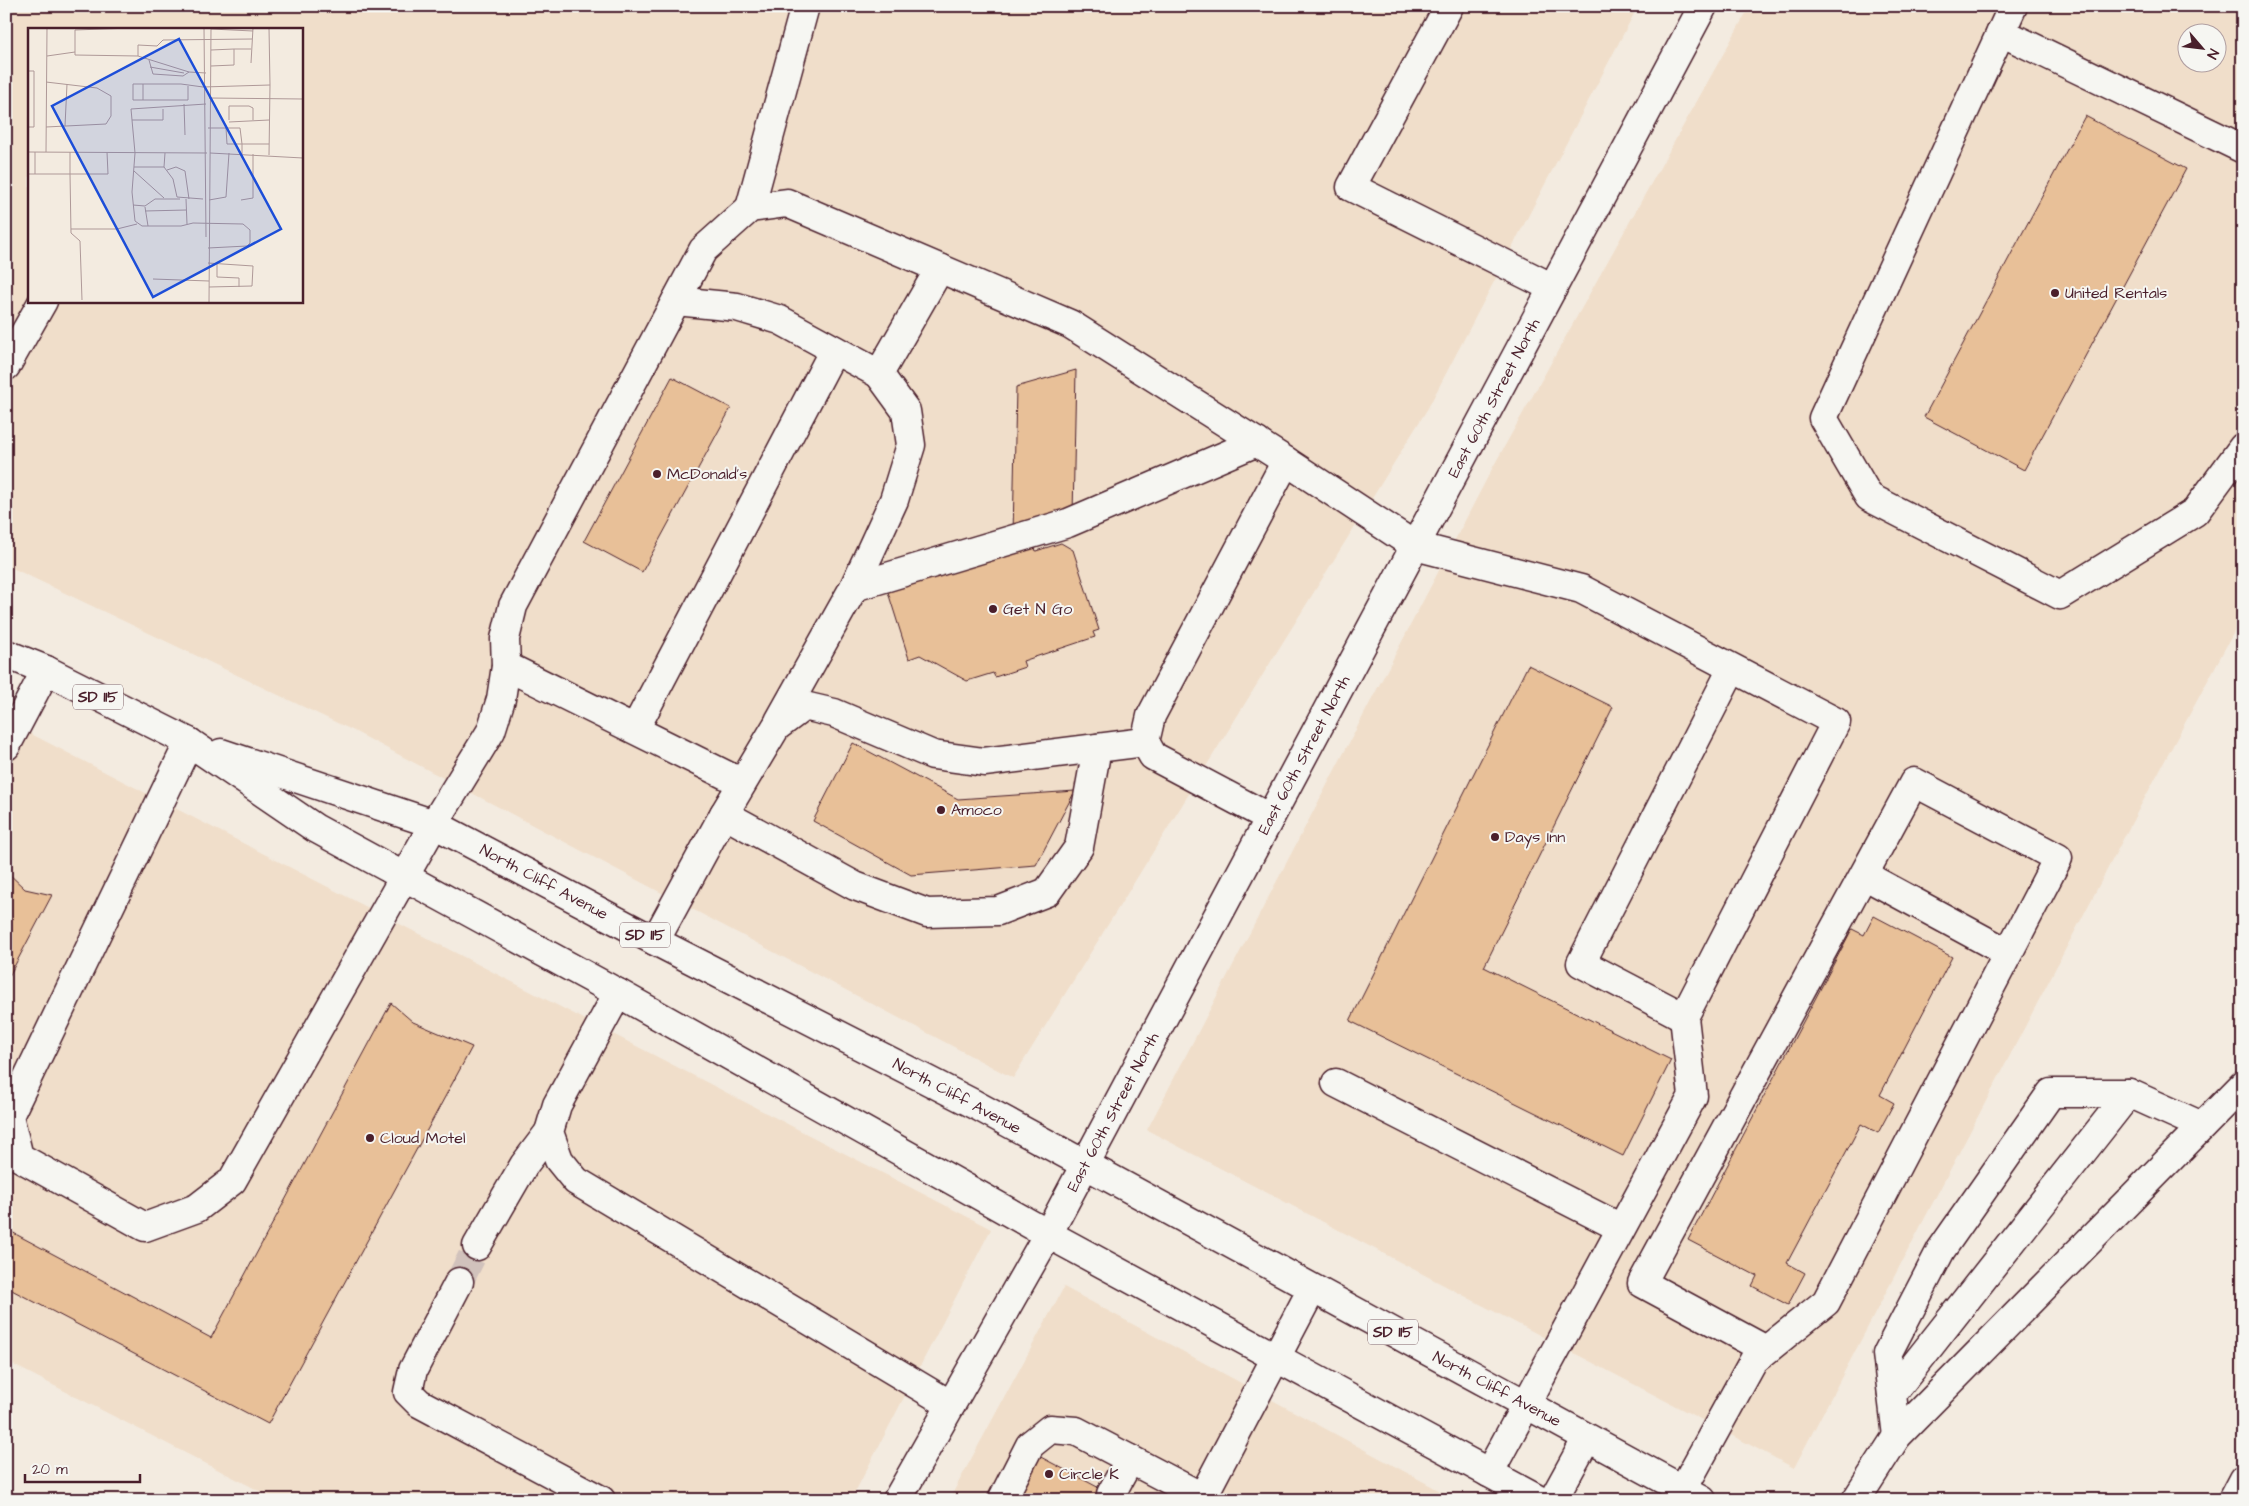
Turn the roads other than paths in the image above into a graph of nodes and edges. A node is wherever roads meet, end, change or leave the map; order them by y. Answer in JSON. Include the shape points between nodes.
{"nodes":[{"id":1,"x":805,"y":6,"type":"edge"},
{"id":2,"x":1449,"y":6,"type":"edge"},
{"id":3,"x":1704,"y":6,"type":"edge"},
{"id":4,"x":2013,"y":6,"type":"edge"},
{"id":5,"x":2001,"y":32,"type":"junction"},
{"id":6,"x":2243,"y":149,"type":"edge"},
{"id":7,"x":750,"y":208,"type":"junction"},
{"id":8,"x":940,"y":268,"type":"junction"},
{"id":9,"x":1553,"y":288,"type":"junction"},
{"id":10,"x":676,"y":301,"type":"junction"},
{"id":11,"x":42,"y":302,"type":"edge"},
{"id":12,"x":834,"y":350,"type":"junction"},
{"id":13,"x":6,"y":366,"type":"edge"},
{"id":14,"x":879,"y":374,"type":"junction"},
{"id":15,"x":1257,"y":442,"type":"junction"},
{"id":16,"x":2243,"y":447,"type":"edge"},
{"id":17,"x":1286,"y":460,"type":"junction"},
{"id":18,"x":1415,"y":546,"type":"junction"},
{"id":19,"x":854,"y":587,"type":"junction"},
{"id":20,"x":6,"y":654,"type":"edge"},
{"id":21,"x":506,"y":666,"type":"junction"},
{"id":22,"x":1732,"y":669,"type":"junction"},
{"id":23,"x":46,"y":670,"type":"junction"},
{"id":24,"x":776,"y":727,"type":"junction"},
{"id":25,"x":635,"y":729,"type":"junction"},
{"id":26,"x":189,"y":742,"type":"junction"},
{"id":27,"x":1145,"y":742,"type":"junction"},
{"id":28,"x":6,"y":746,"type":"edge"},
{"id":29,"x":1096,"y":748,"type":"junction"},
{"id":30,"x":742,"y":783,"type":"junction"},
{"id":31,"x":724,"y":814,"type":"junction"},
{"id":32,"x":1270,"y":818,"type":"junction"},
{"id":33,"x":434,"y":824,"type":"junction"},
{"id":34,"x":1864,"y":875,"type":"junction"},
{"id":35,"x":405,"y":877,"type":"junction"},
{"id":36,"x":655,"y":941,"type":"junction"},
{"id":37,"x":2008,"y":954,"type":"junction"},
{"id":38,"x":618,"y":993,"type":"junction"},
{"id":39,"x":1684,"y":1017,"type":"junction"},
{"id":40,"x":1336,"y":1083,"type":"dead end"},
{"id":41,"x":2243,"y":1085,"type":"edge"},
{"id":42,"x":2129,"y":1093,"type":"junction"},
{"id":43,"x":2202,"y":1126,"type":"junction"},
{"id":44,"x":549,"y":1132,"type":"junction"},
{"id":45,"x":1084,"y":1165,"type":"junction"},
{"id":46,"x":1621,"y":1228,"type":"junction"},
{"id":47,"x":1048,"y":1234,"type":"junction"},
{"id":48,"x":478,"y":1246,"type":"tunnel mouth"},
{"id":49,"x":459,"y":1282,"type":"tunnel mouth"},
{"id":50,"x":1312,"y":1289,"type":"junction"},
{"id":51,"x":1766,"y":1350,"type":"junction"},
{"id":52,"x":1276,"y":1357,"type":"junction"},
{"id":53,"x":1892,"y":1394,"type":"junction"},
{"id":54,"x":1526,"y":1404,"type":"junction"},
{"id":55,"x":951,"y":1406,"type":"junction"},
{"id":56,"x":1897,"y":1436,"type":"junction"},
{"id":57,"x":1588,"y":1438,"type":"junction"},
{"id":58,"x":1130,"y":1458,"type":"junction"},
{"id":59,"x":1489,"y":1473,"type":"junction"},
{"id":60,"x":2243,"y":1479,"type":"edge"},
{"id":61,"x":1111,"y":1494,"type":"dead end"},
{"id":62,"x":1688,"y":1496,"type":"edge"},
{"id":63,"x":1201,"y":1498,"type":"edge"},
{"id":64,"x":601,"y":1500,"type":"edge"},
{"id":65,"x":897,"y":1500,"type":"edge"},
{"id":66,"x":1002,"y":1500,"type":"edge"},
{"id":67,"x":1539,"y":1500,"type":"edge"},
{"id":68,"x":1553,"y":1500,"type":"edge"},
{"id":69,"x":1856,"y":1500,"type":"edge"},
{"id":70,"x":2232,"y":1500,"type":"edge"}],
"edges":[{"from":1,"to":7,"type":"main road"},
{"from":2,"to":9,"type":"main road","via":[[1351,188]]},
{"from":3,"to":9,"type":"main road","name":"East 60th Street North"},
{"from":4,"to":5,"type":"main road"},
{"from":5,"to":6,"type":"main road"},
{"from":5,"to":16,"type":"main road","via":[[1823,418],[1869,497],[2060,595],[2195,512]]},
{"from":7,"to":8,"type":"main road","via":[[787,203]]},
{"from":7,"to":10,"type":"main road","via":[[703,250]]},
{"from":8,"to":14,"type":"main road"},
{"from":8,"to":15,"type":"main road","via":[[1070,324]]},
{"from":9,"to":18,"type":"main road","name":"East 60th Street North"},
{"from":10,"to":12,"type":"main road","via":[[737,307],[780,320]]},
{"from":10,"to":21,"type":"main road","via":[[513,606],[505,639]]},
{"from":11,"to":13,"type":"main road"},
{"from":12,"to":14,"type":"main road"},
{"from":12,"to":25,"type":"main road"},
{"from":14,"to":19,"type":"main road","via":[[906,411],[911,445],[894,500]]},
{"from":15,"to":17,"type":"main road"},
{"from":15,"to":19,"type":"main road","via":[[1068,523]]},
{"from":17,"to":18,"type":"main road"},
{"from":17,"to":27,"type":"main road","via":[[1151,716]]},
{"from":18,"to":22,"type":"main road","via":[[1581,590]]},
{"from":18,"to":32,"type":"main road","name":"East 60th Street North"},
{"from":19,"to":24,"type":"main road"},
{"from":20,"to":23,"type":"main road","name":"North Cliff Avenue","number":"SD 115"},
{"from":21,"to":25,"type":"main road"},
{"from":21,"to":33,"type":"main road","via":[[501,699],[491,731]]},
{"from":22,"to":39,"type":"main road","via":[[1581,962]]},
{"from":22,"to":39,"type":"main road","via":[[1836,722]]},
{"from":23,"to":26,"type":"main road","name":"North Cliff Avenue","number":"SD 115"},
{"from":23,"to":28,"type":"main road"},
{"from":24,"to":29,"type":"main road","via":[[804,706],[834,713],[933,755],[984,762]]},
{"from":24,"to":30,"type":"main road"},
{"from":25,"to":30,"type":"main road"},
{"from":26,"to":33,"type":"main road","name":"North Cliff Avenue","number":"SD 115"},
{"from":26,"to":35,"type":"main road","name":"North Cliff Avenue","number":"SD 115","via":[[315,828]]},
{"from":26,"to":35,"type":"main road","via":[[9,1116],[19,1157],[145,1227],[197,1208],[232,1181]]},
{"from":27,"to":29,"type":"main road"},
{"from":27,"to":32,"type":"main road","via":[[1153,756]]},
{"from":29,"to":31,"type":"main road","via":[[1079,847],[1047,892],[998,911],[927,913],[855,886]]},
{"from":30,"to":31,"type":"main road"},
{"from":31,"to":36,"type":"main road"},
{"from":32,"to":45,"type":"main road","name":"East 60th Street North"},
{"from":33,"to":35,"type":"main road"},
{"from":33,"to":36,"type":"main road","name":"North Cliff Avenue","number":"SD 115"},
{"from":34,"to":37,"type":"main road"},
{"from":34,"to":37,"type":"main road","via":[[1914,782],[2058,858]]},
{"from":34,"to":51,"type":"main road","via":[[1642,1283]]},
{"from":35,"to":38,"type":"main road","name":"North Cliff Avenue","number":"SD 115"},
{"from":36,"to":45,"type":"main road","name":"North Cliff Avenue","number":"SD 115","via":[[974,1104]]},
{"from":37,"to":51,"type":"main road","via":[[1826,1302]]},
{"from":38,"to":44,"type":"main road","via":[[556,1105]]},
{"from":38,"to":47,"type":"main road","name":"North Cliff Avenue","number":"SD 115"},
{"from":39,"to":46,"type":"main road","via":[[1693,1096]]},
{"from":40,"to":46,"type":"main road"},
{"from":41,"to":43,"type":"main road"},
{"from":42,"to":43,"type":"main road"},
{"from":42,"to":53,"type":"main road"},
{"from":42,"to":53,"type":"main road","via":[[2051,1093],[1941,1250],[1887,1354]]},
{"from":43,"to":56,"type":"main road"},
{"from":44,"to":48,"type":"main road","via":[[524,1165]]},
{"from":44,"to":55,"type":"main road","via":[[559,1160],[576,1181]]},
{"from":45,"to":47,"type":"main road","name":"East 60th Street North"},
{"from":45,"to":50,"type":"main road","name":"North Cliff Avenue","number":"SD 115"},
{"from":46,"to":54,"type":"main road"},
{"from":47,"to":52,"type":"main road","name":"North Cliff Avenue","number":"SD 115"},
{"from":47,"to":55,"type":"main road","name":"East 60th Street North"},
{"from":49,"to":64,"type":"main road","via":[[413,1370],[408,1392],[419,1403]]},
{"from":50,"to":52,"type":"main road"},
{"from":50,"to":54,"type":"main road","name":"North Cliff Avenue","number":"SD 115"},
{"from":51,"to":62,"type":"main road","via":[[1754,1360]]},
{"from":52,"to":59,"type":"main road","name":"North Cliff Avenue","number":"SD 115"},
{"from":52,"to":63,"type":"main road"},
{"from":53,"to":56,"type":"main road"},
{"from":54,"to":57,"type":"main road","name":"North Cliff Avenue","number":"SD 115"},
{"from":54,"to":59,"type":"main road"},
{"from":55,"to":65,"type":"main road","name":"East 60th Street North"},
{"from":56,"to":69,"type":"main road"},
{"from":57,"to":62,"type":"main road","name":"North Cliff Avenue","number":"SD 115"},
{"from":57,"to":68,"type":"main road"},
{"from":58,"to":61,"type":"main road"},
{"from":58,"to":63,"type":"main road"},
{"from":58,"to":66,"type":"main road","via":[[1076,1431],[1050,1429],[1030,1444]]},
{"from":59,"to":67,"type":"main road","name":"North Cliff Avenue","number":"SD 115"},
{"from":60,"to":70,"type":"main road"}]}
